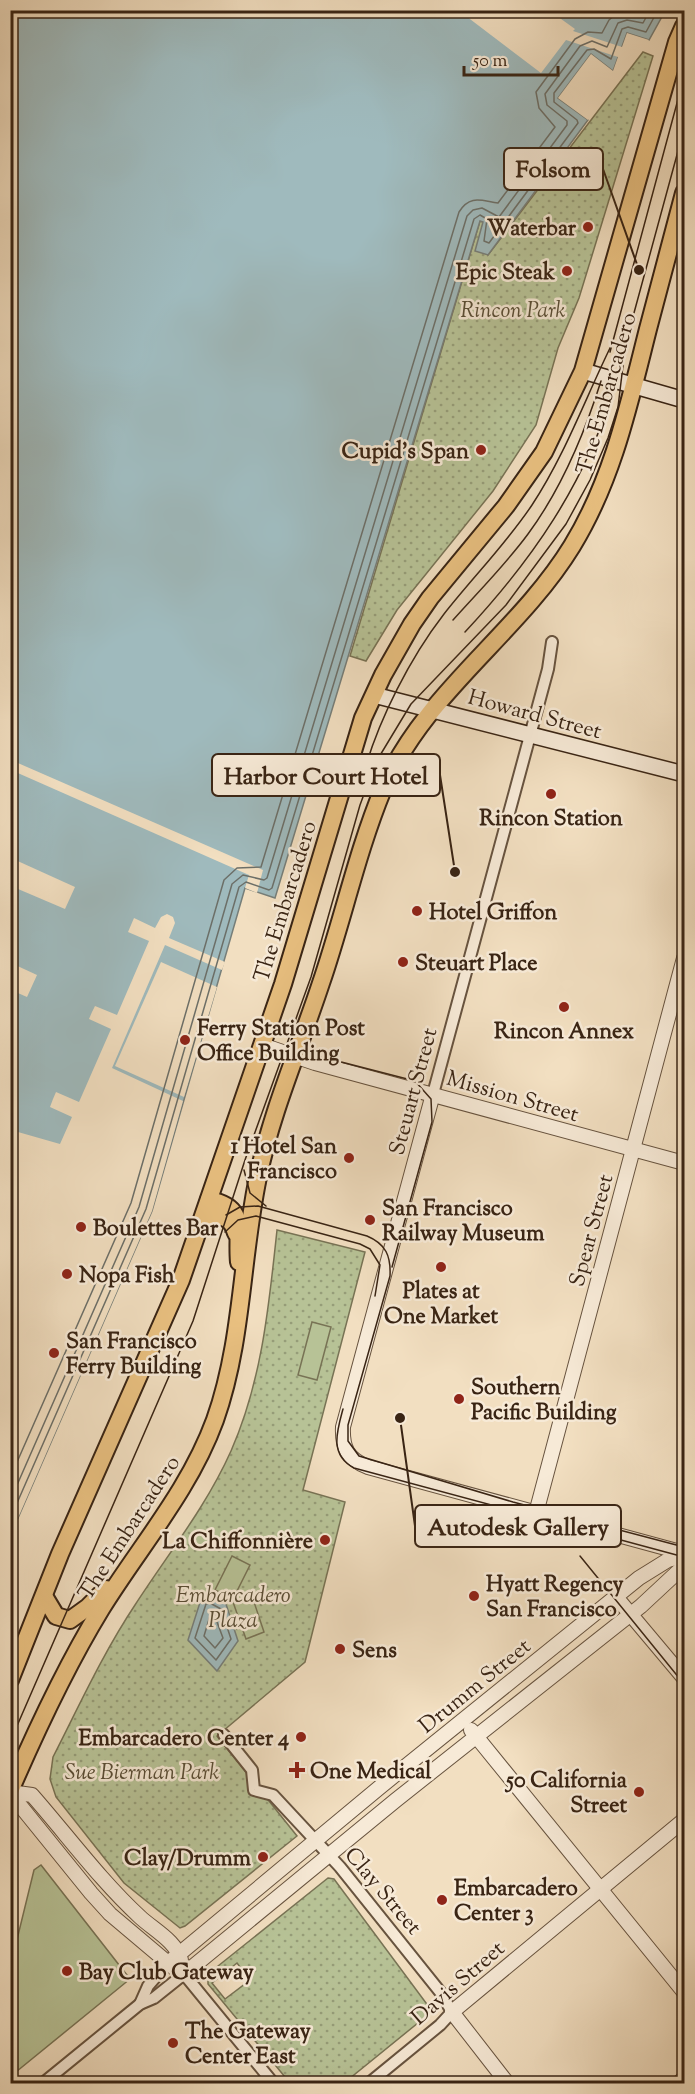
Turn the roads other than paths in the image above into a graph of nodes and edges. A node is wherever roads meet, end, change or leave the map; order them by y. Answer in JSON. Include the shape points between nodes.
{"nodes":[{"id":1,"x":684,"y":26,"type":"edge"},
{"id":2,"x":684,"y":193,"type":"edge"},
{"id":3,"x":583,"y":371,"type":"junction"},
{"id":4,"x":633,"y":386,"type":"junction"},
{"id":5,"x":684,"y":400,"type":"edge"},
{"id":6,"x":552,"y":642,"type":"dead end"},
{"id":7,"x":374,"y":695,"type":"junction"},
{"id":8,"x":432,"y":710,"type":"junction"},
{"id":9,"x":530,"y":736,"type":"junction"},
{"id":10,"x":684,"y":774,"type":"edge"},
{"id":11,"x":684,"y":958,"type":"edge"},
{"id":12,"x":262,"y":1045,"type":"junction"},
{"id":13,"x":296,"y":1057,"type":"junction"},
{"id":14,"x":433,"y":1094,"type":"junction"},
{"id":15,"x":632,"y":1150,"type":"junction"},
{"id":16,"x":684,"y":1163,"type":"edge"},
{"id":17,"x":209,"y":1200,"type":"junction"},
{"id":18,"x":200,"y":1227,"type":"junction"},
{"id":19,"x":237,"y":1237,"type":"junction"},
{"id":20,"x":243,"y":1292,"type":"junction"},
{"id":21,"x":536,"y":1513,"type":"junction"},
{"id":22,"x":684,"y":1554,"type":"edge"},
{"id":23,"x":129,"y":1566,"type":"junction"},
{"id":24,"x":684,"y":1566,"type":"edge"},
{"id":25,"x":44,"y":1596,"type":"junction"},
{"id":26,"x":616,"y":1597,"type":"junction"},
{"id":27,"x":631,"y":1613,"type":"junction"},
{"id":28,"x":684,"y":1678,"type":"edge"},
{"id":29,"x":10,"y":1680,"type":"edge"},
{"id":30,"x":464,"y":1721,"type":"junction"},
{"id":31,"x":224,"y":1734,"type":"dead end"},
{"id":32,"x":476,"y":1735,"type":"junction"},
{"id":33,"x":10,"y":1792,"type":"edge"},
{"id":34,"x":684,"y":1820,"type":"edge"},
{"id":35,"x":313,"y":1842,"type":"junction"},
{"id":36,"x":328,"y":1856,"type":"junction"},
{"id":37,"x":85,"y":1857,"type":"junction"},
{"id":38,"x":68,"y":1866,"type":"junction"},
{"id":39,"x":600,"y":1889,"type":"junction"},
{"id":40,"x":179,"y":1953,"type":"junction"},
{"id":41,"x":167,"y":1964,"type":"junction"},
{"id":42,"x":184,"y":1974,"type":"junction"},
{"id":43,"x":684,"y":1992,"type":"edge"},
{"id":44,"x":140,"y":2004,"type":"junction"},
{"id":45,"x":452,"y":2012,"type":"junction"},
{"id":46,"x":684,"y":2078,"type":"edge"},
{"id":47,"x":42,"y":2084,"type":"edge"},
{"id":48,"x":274,"y":2084,"type":"edge"},
{"id":49,"x":368,"y":2084,"type":"edge"},
{"id":50,"x":508,"y":2084,"type":"edge"},
{"id":51,"x":678,"y":2084,"type":"edge"}],
"edges":[{"from":1,"to":3,"type":"main road","name":"The Embarcadero"},
{"from":2,"to":4,"type":"main road","name":"The Embarcadero"},
{"from":3,"to":4,"type":"main road"},
{"from":3,"to":7,"type":"main road","name":"The Embarcadero","via":[[533,469],[430,598],[397,648]]},
{"from":4,"to":5,"type":"main road"},
{"from":4,"to":8,"type":"main road","name":"The Embarcadero","via":[[608,471],[573,544],[517,618]]},
{"from":6,"to":9,"type":"street","name":"Steuart Street"},
{"from":7,"to":8,"type":"main road","name":"Howard Street"},
{"from":7,"to":12,"type":"main road","name":"The Embarcadero","via":[[360,728]]},
{"from":8,"to":9,"type":"main road","name":"Howard Street"},
{"from":8,"to":13,"type":"main road","name":"The Embarcadero","via":[[404,749],[375,810]]},
{"from":9,"to":10,"type":"main road","name":"Howard Street"},
{"from":9,"to":14,"type":"street","name":"Steuart Street"},
{"from":11,"to":15,"type":"street","name":"Spear Street"},
{"from":12,"to":13,"type":"street","name":"Mission Street"},
{"from":12,"to":17,"type":"main road","name":"The Embarcadero"},
{"from":13,"to":14,"type":"street","name":"Mission Street"},
{"from":13,"to":20,"type":"main road","name":"The Embarcadero","via":[[264,1151]]},
{"from":14,"to":15,"type":"street","name":"Mission Street"},
{"from":14,"to":21,"type":"street","name":"Steuart Street","via":[[343,1427],[344,1447],[350,1456],[368,1467]]},
{"from":15,"to":16,"type":"street","name":"Mission Street"},
{"from":15,"to":21,"type":"street","name":"Spear Street"},
{"from":17,"to":18,"type":"main road","name":"The Embarcadero"},
{"from":17,"to":19,"type":"main road","via":[[233,1209]]},
{"from":18,"to":19,"type":"main road","via":[[207,1218],[223,1217],[232,1223]]},
{"from":18,"to":25,"type":"main road","name":"The Embarcadero","via":[[166,1316]]},
{"from":19,"to":20,"type":"main road"},
{"from":20,"to":23,"type":"main road","name":"The Embarcadero","via":[[229,1375],[204,1448],[169,1512]]},
{"from":21,"to":22,"type":"street"},
{"from":22,"to":26,"type":"street","name":"Drumm Street","via":[[654,1568]]},
{"from":23,"to":25,"type":"main road","via":[[70,1620],[56,1616]]},
{"from":23,"to":33,"type":"main road","name":"The Embarcadero","via":[[86,1636]]},
{"from":24,"to":27,"type":"street","name":"Drumm Street"},
{"from":25,"to":29,"type":"main road","name":"The Embarcadero"},
{"from":26,"to":27,"type":"street"},
{"from":26,"to":30,"type":"street","name":"Drumm Street"},
{"from":27,"to":28,"type":"street"},
{"from":27,"to":32,"type":"street","name":"Drumm Street"},
{"from":30,"to":32,"type":"street"},
{"from":30,"to":35,"type":"street","name":"Drumm Street"},
{"from":31,"to":35,"type":"street","name":"Clay Street","via":[[252,1770],[254,1790],[273,1795]]},
{"from":32,"to":36,"type":"street","name":"Drumm Street"},
{"from":32,"to":39,"type":"street"},
{"from":33,"to":37,"type":"street","via":[[32,1796]]},
{"from":33,"to":38,"type":"street"},
{"from":34,"to":39,"type":"street","name":"Davis Street"},
{"from":35,"to":36,"type":"street","name":"Clay Street"},
{"from":35,"to":40,"type":"street","name":"Drumm Street"},
{"from":36,"to":42,"type":"street","name":"Drumm Street"},
{"from":36,"to":45,"type":"street","name":"Clay Street","via":[[441,1993]]},
{"from":37,"to":38,"type":"street"},
{"from":37,"to":40,"type":"street","via":[[109,1887]]},
{"from":38,"to":41,"type":"street","via":[[110,1914]]},
{"from":39,"to":43,"type":"street"},
{"from":39,"to":45,"type":"street","name":"Davis Street"},
{"from":40,"to":41,"type":"street","name":"Drumm Street"},
{"from":40,"to":42,"type":"street"},
{"from":41,"to":42,"type":"street"},
{"from":41,"to":44,"type":"street","name":"Drumm Street","via":[[148,1986]]},
{"from":42,"to":44,"type":"street","name":"Drumm Street"},
{"from":42,"to":48,"type":"street"},
{"from":44,"to":47,"type":"street","name":"Drumm Street"},
{"from":45,"to":49,"type":"street","name":"Davis Street"},
{"from":45,"to":50,"type":"street","name":"Clay Street"},
{"from":46,"to":51,"type":"street"}]}
